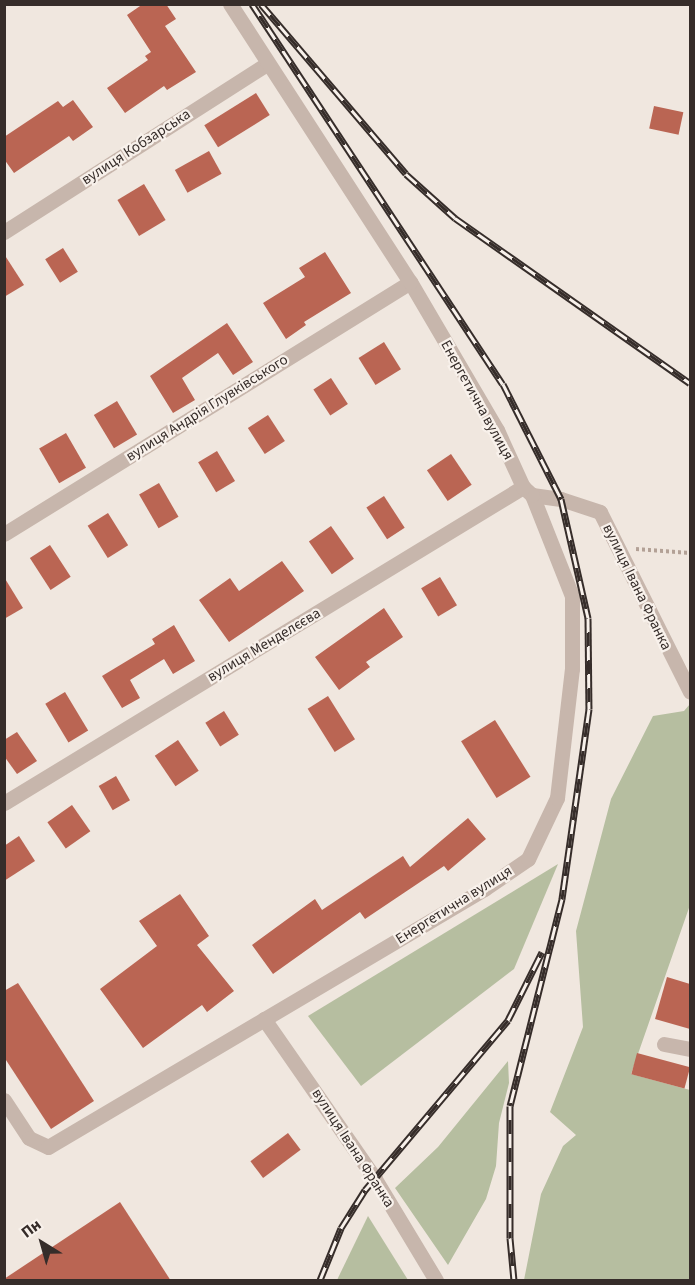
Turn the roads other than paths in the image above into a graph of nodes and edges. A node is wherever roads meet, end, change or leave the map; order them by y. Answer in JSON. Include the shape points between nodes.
{"nodes":[{"id":1,"x":230,"y":4,"type":"edge"},
{"id":2,"x":268,"y":63,"type":"junction"},
{"id":3,"x":4,"y":232,"type":"edge"},
{"id":4,"x":410,"y":282,"type":"junction"},
{"id":5,"x":527,"y":491,"type":"junction"},
{"id":6,"x":4,"y":534,"type":"edge"},
{"id":7,"x":690,"y":692,"type":"edge"},
{"id":8,"x":4,"y":803,"type":"edge"},
{"id":9,"x":264,"y":1019,"type":"junction"},
{"id":10,"x":664,"y":1044,"type":"dead end"},
{"id":11,"x":690,"y":1049,"type":"edge"},
{"id":12,"x":4,"y":1100,"type":"edge"},
{"id":13,"x":436,"y":1281,"type":"edge"}],
"edges":[{"from":1,"to":2,"type":"street","name":"Енергетична вулиця"},
{"from":2,"to":3,"type":"street","name":"вулиця Кобзарська"},
{"from":2,"to":4,"type":"street","name":"Енергетична вулиця"},
{"from":4,"to":5,"type":"street","name":"Енергетична вулиця","via":[[497,430]]},
{"from":4,"to":6,"type":"street","name":"вулиця Андрія Глувківського"},
{"from":5,"to":7,"type":"street","name":"вулиця Івана Франка","via":[[600,512],[621,547]]},
{"from":5,"to":8,"type":"street","name":"вулиця Менделєєва"},
{"from":5,"to":9,"type":"street","name":"Енергетична вулиця","via":[[572,596],[566,748],[557,798],[541,835],[528,859],[484,889]]},
{"from":9,"to":12,"type":"street","name":"Енергетична вулиця","via":[[48,1147],[29,1138]]},
{"from":9,"to":13,"type":"street","name":"вулиця Івана Франка","via":[[375,1179]]},
{"from":10,"to":11,"type":"street"}]}
